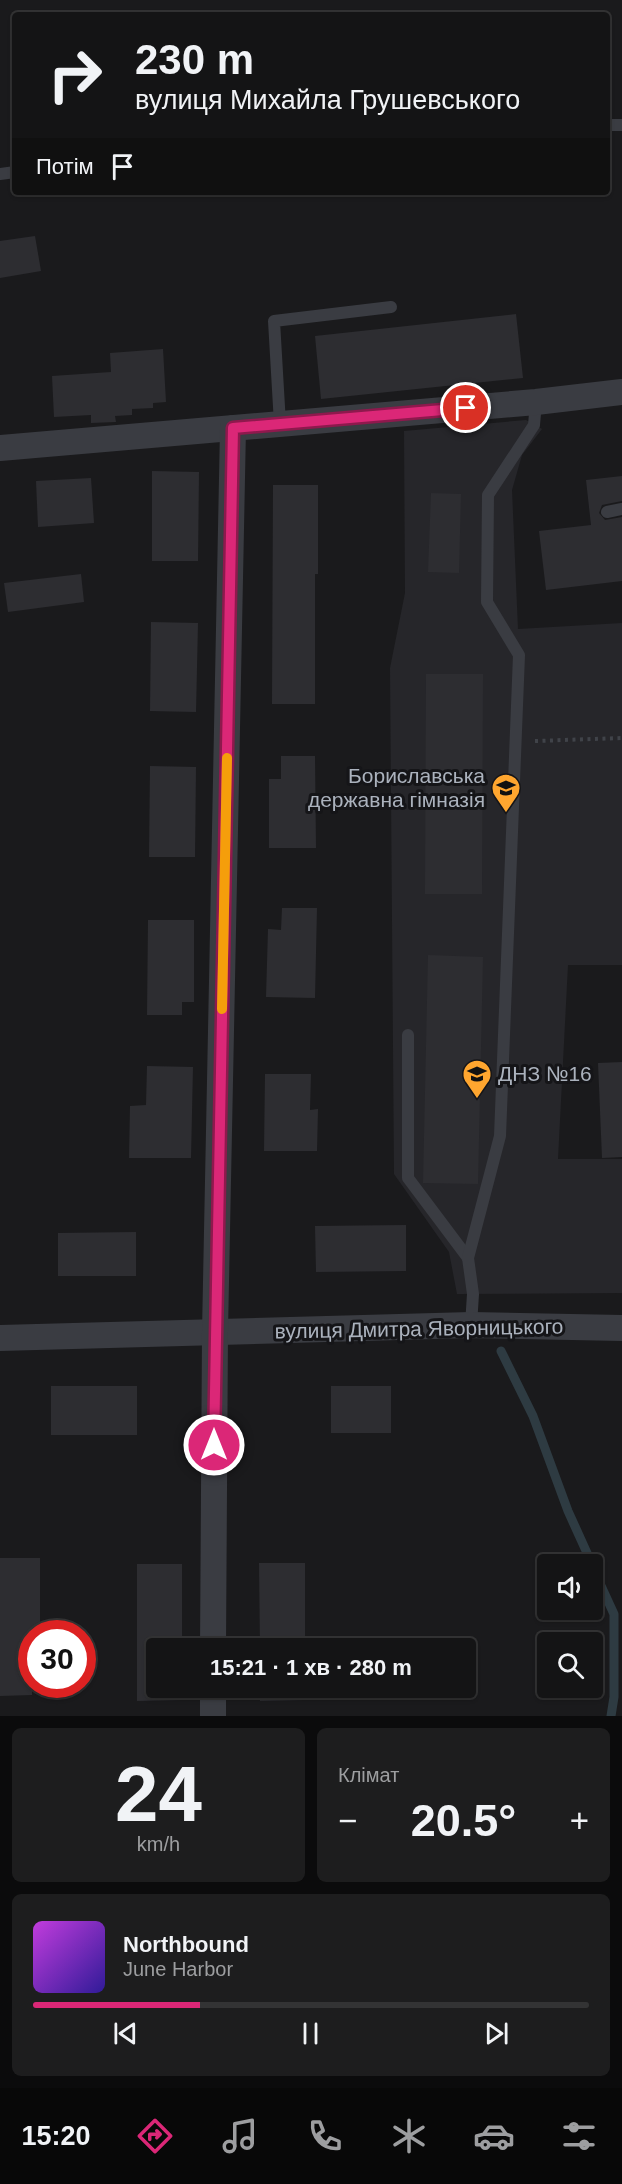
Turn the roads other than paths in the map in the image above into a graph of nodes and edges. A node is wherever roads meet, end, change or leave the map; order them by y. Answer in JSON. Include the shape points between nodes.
{"nodes":[{"id":1,"x":391,"y":307,"type":"dead end"},
{"id":2,"x":622,"y":392,"type":"edge"},
{"id":3,"x":536,"y":402,"type":"junction"},
{"id":4,"x":280,"y":424,"type":"junction"},
{"id":5,"x":233,"y":428,"type":"junction"},
{"id":6,"x":0,"y":448,"type":"edge"},
{"id":7,"x":622,"y":508,"type":"edge"},
{"id":8,"x":607,"y":512,"type":"dead end"},
{"id":9,"x":408,"y":1035,"type":"dead end"},
{"id":10,"x":468,"y":1258,"type":"junction"},
{"id":11,"x":471,"y":1325,"type":"junction"},
{"id":12,"x":622,"y":1328,"type":"edge"},
{"id":13,"x":215,"y":1332,"type":"junction"},
{"id":14,"x":0,"y":1338,"type":"edge"},
{"id":15,"x":213,"y":1638,"type":"edge"},
{"id":16,"x":213,"y":1698,"type":"edge"},
{"id":17,"x":213,"y":1716,"type":"edge"}],
"edges":[{"from":1,"to":4,"type":"lane","via":[[274,321]]},
{"from":2,"to":3,"type":"street"},
{"from":3,"to":4,"type":"street"},
{"from":3,"to":10,"type":"lane","via":[[534,425],[488,495],[486,602],[519,655],[517,742],[500,1136]]},
{"from":4,"to":5,"type":"street"},
{"from":5,"to":6,"type":"street"},
{"from":5,"to":13,"type":"street"},
{"from":7,"to":8,"type":"lane"},
{"from":9,"to":10,"type":"lane","via":[[408,1178]]},
{"from":10,"to":11,"type":"lane","via":[[473,1294]]},
{"from":11,"to":12,"type":"street","name":"вулиця Дмитра Яворницького"},
{"from":11,"to":13,"type":"street","name":"вулиця Дмитра Яворницького"},
{"from":13,"to":14,"type":"street","name":"вулиця Дмитра Яворницького"},
{"from":13,"to":15,"type":"street"},
{"from":16,"to":17,"type":"street"}]}
